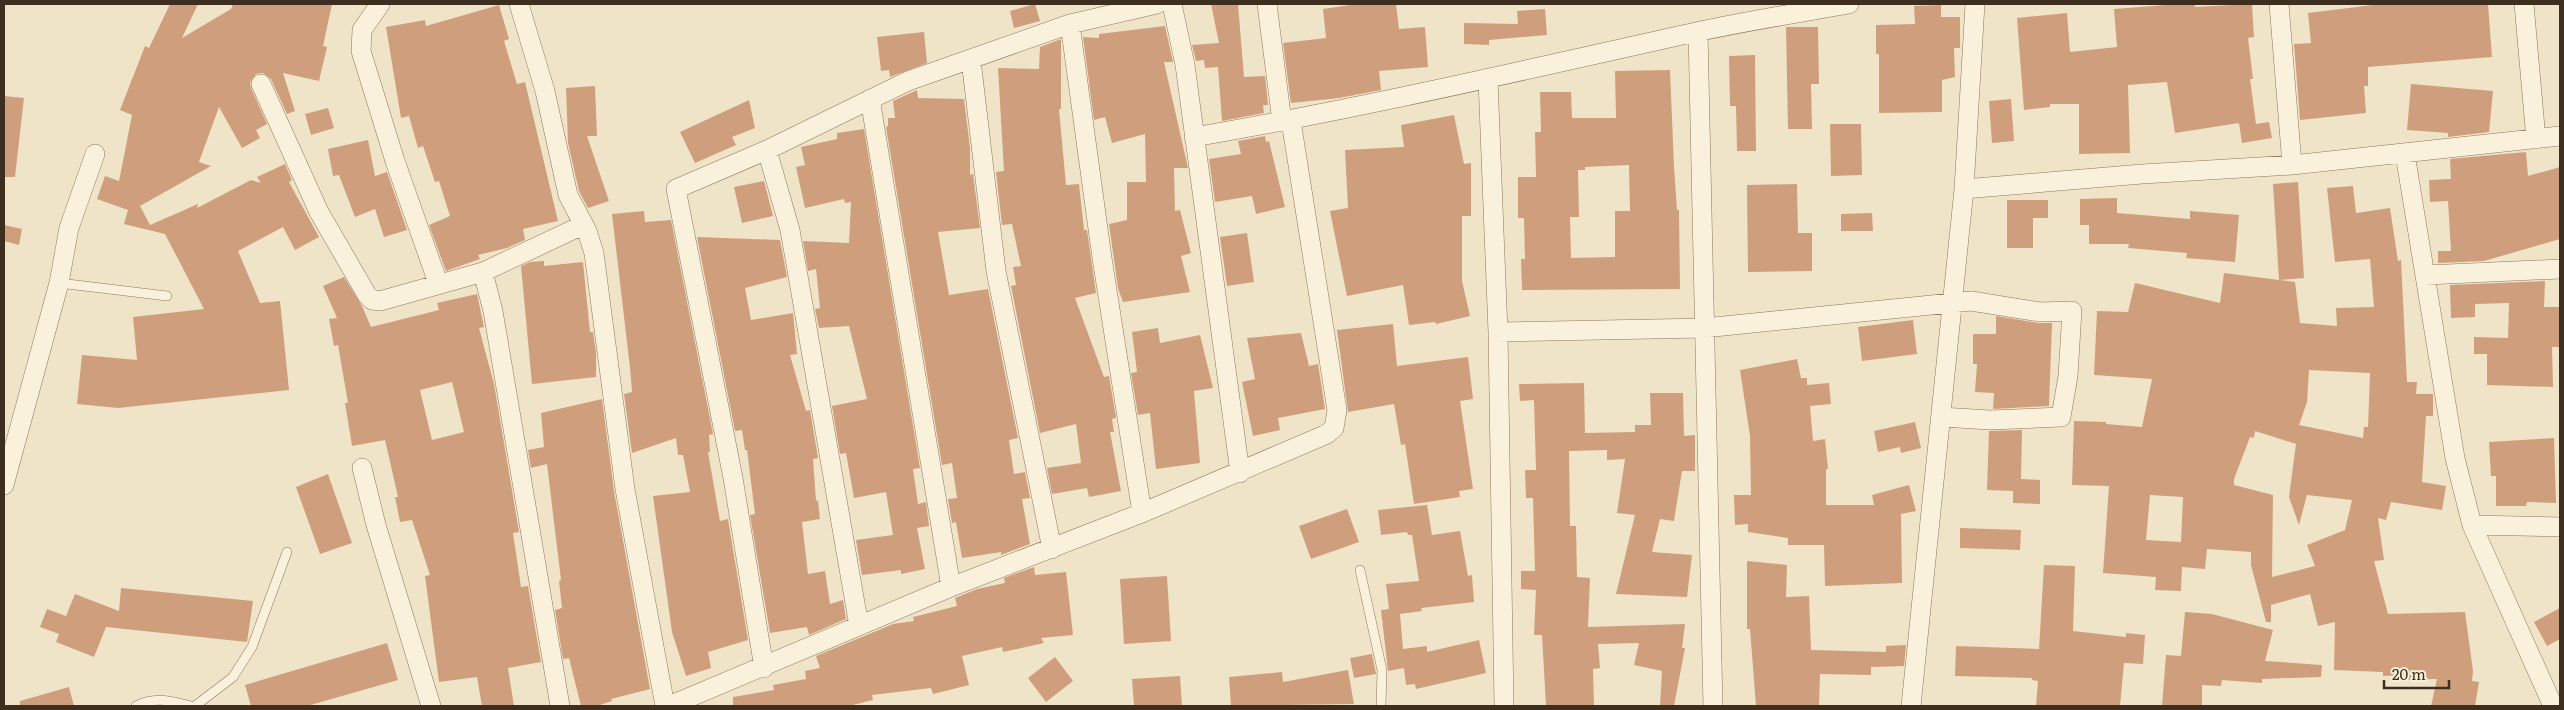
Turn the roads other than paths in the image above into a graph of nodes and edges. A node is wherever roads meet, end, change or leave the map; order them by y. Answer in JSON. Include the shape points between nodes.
{"nodes":[{"id":1,"x":380,"y":4,"type":"edge"},
{"id":2,"x":520,"y":4,"type":"edge"},
{"id":3,"x":1157,"y":4,"type":"edge"},
{"id":4,"x":1172,"y":4,"type":"edge"},
{"id":5,"x":1267,"y":4,"type":"edge"},
{"id":6,"x":1848,"y":4,"type":"edge"},
{"id":7,"x":1975,"y":4,"type":"edge"},
{"id":8,"x":2279,"y":4,"type":"edge"},
{"id":9,"x":2524,"y":4,"type":"edge"},
{"id":10,"x":1070,"y":24,"type":"junction"},
{"id":11,"x":1698,"y":32,"type":"junction"},
{"id":12,"x":971,"y":60,"type":"junction"},
{"id":13,"x":1488,"y":80,"type":"junction"},
{"id":14,"x":261,"y":84,"type":"dead end"},
{"id":15,"x":870,"y":99,"type":"junction"},
{"id":16,"x":1287,"y":121,"type":"junction"},
{"id":17,"x":2560,"y":136,"type":"edge"},
{"id":18,"x":1194,"y":137,"type":"junction"},
{"id":19,"x":2536,"y":139,"type":"junction"},
{"id":20,"x":767,"y":150,"type":"junction"},
{"id":21,"x":95,"y":154,"type":"dead end"},
{"id":22,"x":2405,"y":154,"type":"junction"},
{"id":23,"x":2292,"y":165,"type":"junction"},
{"id":24,"x":1964,"y":189,"type":"junction"},
{"id":25,"x":583,"y":225,"type":"junction"},
{"id":26,"x":2560,"y":269,"type":"edge"},
{"id":27,"x":483,"y":272,"type":"junction"},
{"id":28,"x":2425,"y":275,"type":"junction"},
{"id":29,"x":59,"y":283,"type":"junction"},
{"id":30,"x":438,"y":283,"type":"junction"},
{"id":31,"x":167,"y":296,"type":"dead end"},
{"id":32,"x":1951,"y":302,"type":"junction"},
{"id":33,"x":1704,"y":328,"type":"junction"},
{"id":34,"x":1498,"y":332,"type":"junction"},
{"id":35,"x":1941,"y":417,"type":"junction"},
{"id":36,"x":362,"y":468,"type":"dead end"},
{"id":37,"x":1240,"y":472,"type":"junction"},
{"id":38,"x":4,"y":485,"type":"edge"},
{"id":39,"x":1142,"y":513,"type":"junction"},
{"id":40,"x":2472,"y":525,"type":"junction"},
{"id":41,"x":2560,"y":527,"type":"edge"},
{"id":42,"x":1052,"y":550,"type":"junction"},
{"id":43,"x":287,"y":552,"type":"dead end"},
{"id":44,"x":1360,"y":570,"type":"dead end"},
{"id":45,"x":951,"y":588,"type":"junction"},
{"id":46,"x":859,"y":626,"type":"junction"},
{"id":47,"x":764,"y":668,"type":"junction"},
{"id":48,"x":136,"y":706,"type":"edge"},
{"id":49,"x":191,"y":706,"type":"edge"},
{"id":50,"x":195,"y":706,"type":"edge"},
{"id":51,"x":431,"y":706,"type":"edge"},
{"id":52,"x":560,"y":706,"type":"edge"},
{"id":53,"x":667,"y":706,"type":"edge"},
{"id":54,"x":1381,"y":706,"type":"edge"},
{"id":55,"x":1504,"y":706,"type":"edge"},
{"id":56,"x":1713,"y":706,"type":"edge"},
{"id":57,"x":1911,"y":706,"type":"edge"},
{"id":58,"x":2553,"y":706,"type":"edge"}],
"edges":[{"from":1,"to":30,"type":"street","via":[[362,30],[361,51]]},
{"from":2,"to":25,"type":"street","via":[[545,91],[568,196]]},
{"from":3,"to":10,"type":"street"},
{"from":4,"to":18,"type":"street","via":[[1185,65]]},
{"from":5,"to":16,"type":"street"},
{"from":6,"to":11,"type":"street"},
{"from":7,"to":24,"type":"street"},
{"from":8,"to":23,"type":"street"},
{"from":9,"to":19,"type":"street"},
{"from":10,"to":12,"type":"street"},
{"from":10,"to":39,"type":"street"},
{"from":11,"to":13,"type":"street"},
{"from":11,"to":33,"type":"street"},
{"from":12,"to":15,"type":"street","via":[[908,81]]},
{"from":12,"to":42,"type":"street","via":[[996,271]]},
{"from":13,"to":16,"type":"street"},
{"from":13,"to":34,"type":"street"},
{"from":14,"to":30,"type":"street","via":[[319,212],[367,295],[380,301]]},
{"from":15,"to":20,"type":"street"},
{"from":15,"to":45,"type":"street"},
{"from":16,"to":18,"type":"street"},
{"from":16,"to":37,"type":"street","via":[[1337,420],[1327,434]]},
{"from":17,"to":19,"type":"street"},
{"from":18,"to":37,"type":"street"},
{"from":19,"to":22,"type":"street"},
{"from":20,"to":46,"type":"street","via":[[790,230]]},
{"from":20,"to":47,"type":"street","via":[[676,189],[733,478]]},
{"from":21,"to":29,"type":"street","via":[[69,228]]},
{"from":22,"to":23,"type":"street"},
{"from":22,"to":28,"type":"street"},
{"from":23,"to":24,"type":"street"},
{"from":24,"to":32,"type":"street"},
{"from":25,"to":27,"type":"street"},
{"from":25,"to":53,"type":"street","via":[[594,253],[625,489]]},
{"from":26,"to":28,"type":"street"},
{"from":27,"to":30,"type":"street"},
{"from":27,"to":52,"type":"street","via":[[493,311]]},
{"from":28,"to":40,"type":"street","via":[[2455,458]]},
{"from":29,"to":31,"type":"lane"},
{"from":29,"to":38,"type":"street"},
{"from":32,"to":33,"type":"street"},
{"from":32,"to":35,"type":"street"},
{"from":32,"to":35,"type":"street","via":[[1971,301],[2040,312],[2072,311],[2068,376],[2061,417],[1990,420]]},
{"from":33,"to":34,"type":"street"},
{"from":33,"to":56,"type":"street"},
{"from":34,"to":55,"type":"street"},
{"from":35,"to":57,"type":"street"},
{"from":36,"to":51,"type":"street"},
{"from":37,"to":39,"type":"street"},
{"from":39,"to":42,"type":"street"},
{"from":40,"to":41,"type":"street"},
{"from":40,"to":58,"type":"street"},
{"from":42,"to":45,"type":"street"},
{"from":43,"to":50,"type":"lane","via":[[252,647],[233,677]]},
{"from":44,"to":54,"type":"lane","via":[[1382,670]]},
{"from":45,"to":46,"type":"street"},
{"from":46,"to":47,"type":"street"},
{"from":47,"to":53,"type":"street"},
{"from":48,"to":49,"type":"lane","via":[[165,699]]}]}
